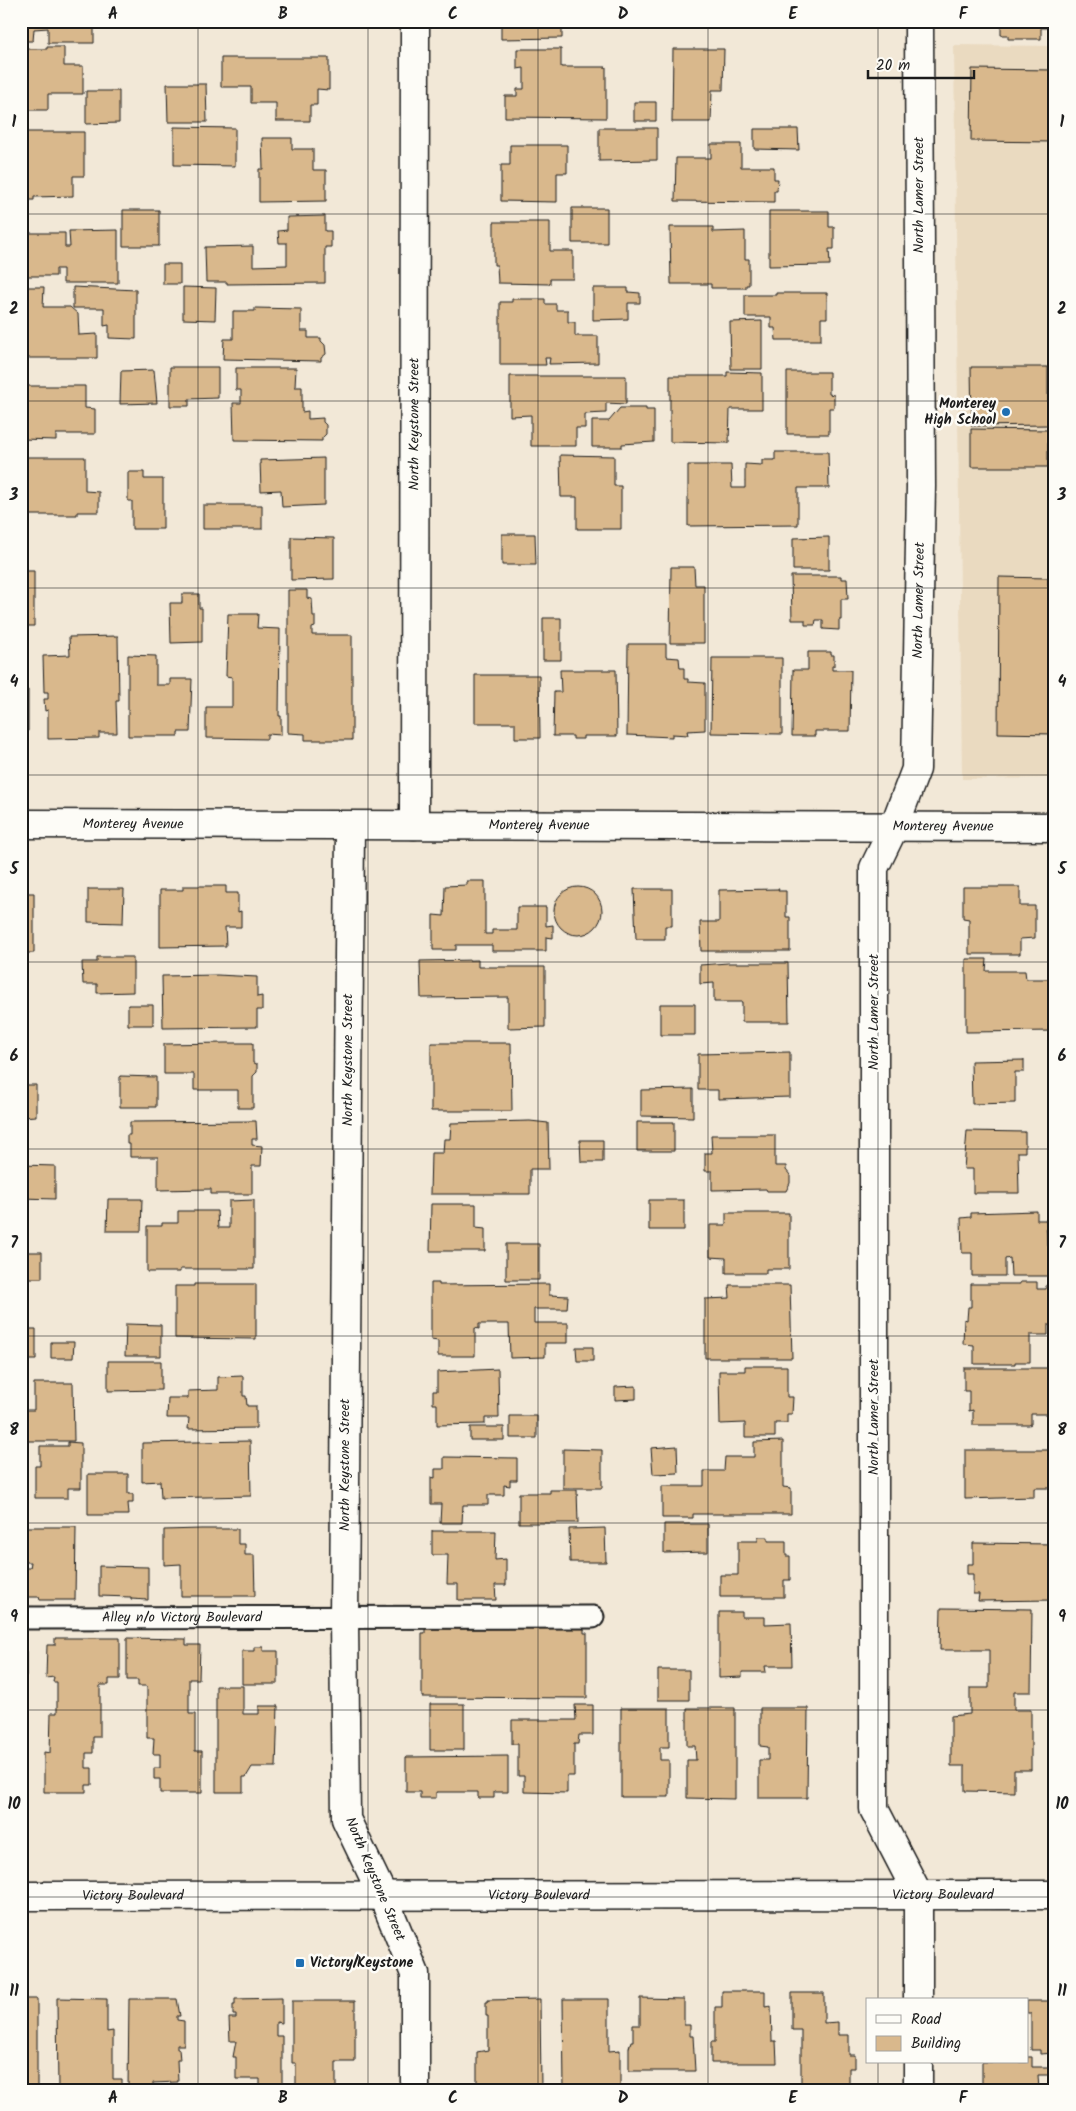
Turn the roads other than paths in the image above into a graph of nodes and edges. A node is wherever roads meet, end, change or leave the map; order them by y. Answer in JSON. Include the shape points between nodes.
{"nodes":[{"id":1,"x":416,"y":21,"type":"edge"},
{"id":2,"x":919,"y":21,"type":"edge"},
{"id":3,"x":21,"y":824,"type":"edge"},
{"id":4,"x":414,"y":825,"type":"junction"},
{"id":5,"x":350,"y":826,"type":"junction"},
{"id":6,"x":894,"y":827,"type":"junction"},
{"id":7,"x":1055,"y":827,"type":"edge"},
{"id":8,"x":593,"y":1617,"type":"dead end"},
{"id":9,"x":21,"y":1618,"type":"edge"},
{"id":10,"x":344,"y":1619,"type":"junction"},
{"id":11,"x":918,"y":1894,"type":"junction"},
{"id":12,"x":1055,"y":1895,"type":"edge"},
{"id":13,"x":21,"y":1896,"type":"edge"},
{"id":14,"x":383,"y":1896,"type":"junction"},
{"id":15,"x":918,"y":1998,"type":"edge"},
{"id":16,"x":918,"y":2064,"type":"edge"},
{"id":17,"x":415,"y":2090,"type":"edge"},
{"id":18,"x":918,"y":2090,"type":"edge"}],
"edges":[{"from":1,"to":4,"type":"street","name":"North Keystone Street"},
{"from":2,"to":6,"type":"street","name":"North Lamer Street","via":[[921,486],[916,769]]},
{"from":3,"to":5,"type":"street","name":"Monterey Avenue"},
{"from":4,"to":5,"type":"street","name":"Monterey Avenue"},
{"from":4,"to":6,"type":"street","name":"Monterey Avenue"},
{"from":5,"to":10,"type":"street","name":"North Keystone Street"},
{"from":6,"to":7,"type":"street","name":"Monterey Avenue"},
{"from":6,"to":11,"type":"street","name":"North Lamer Street","via":[[874,868],[874,1809]]},
{"from":8,"to":10,"type":"lane","name":"Alley n/o Victory Boulevard"},
{"from":9,"to":10,"type":"lane","name":"Alley n/o Victory Boulevard"},
{"from":10,"to":14,"type":"street","name":"North Keystone Street","via":[[346,1819]]},
{"from":11,"to":12,"type":"street","name":"Victory Boulevard"},
{"from":11,"to":14,"type":"street","name":"Victory Boulevard"},
{"from":11,"to":15,"type":"street","name":"North Lamer Street"},
{"from":13,"to":14,"type":"street","name":"Victory Boulevard"},
{"from":14,"to":17,"type":"street","name":"North Keystone Street","via":[[415,1974]]},
{"from":16,"to":18,"type":"street"}]}
